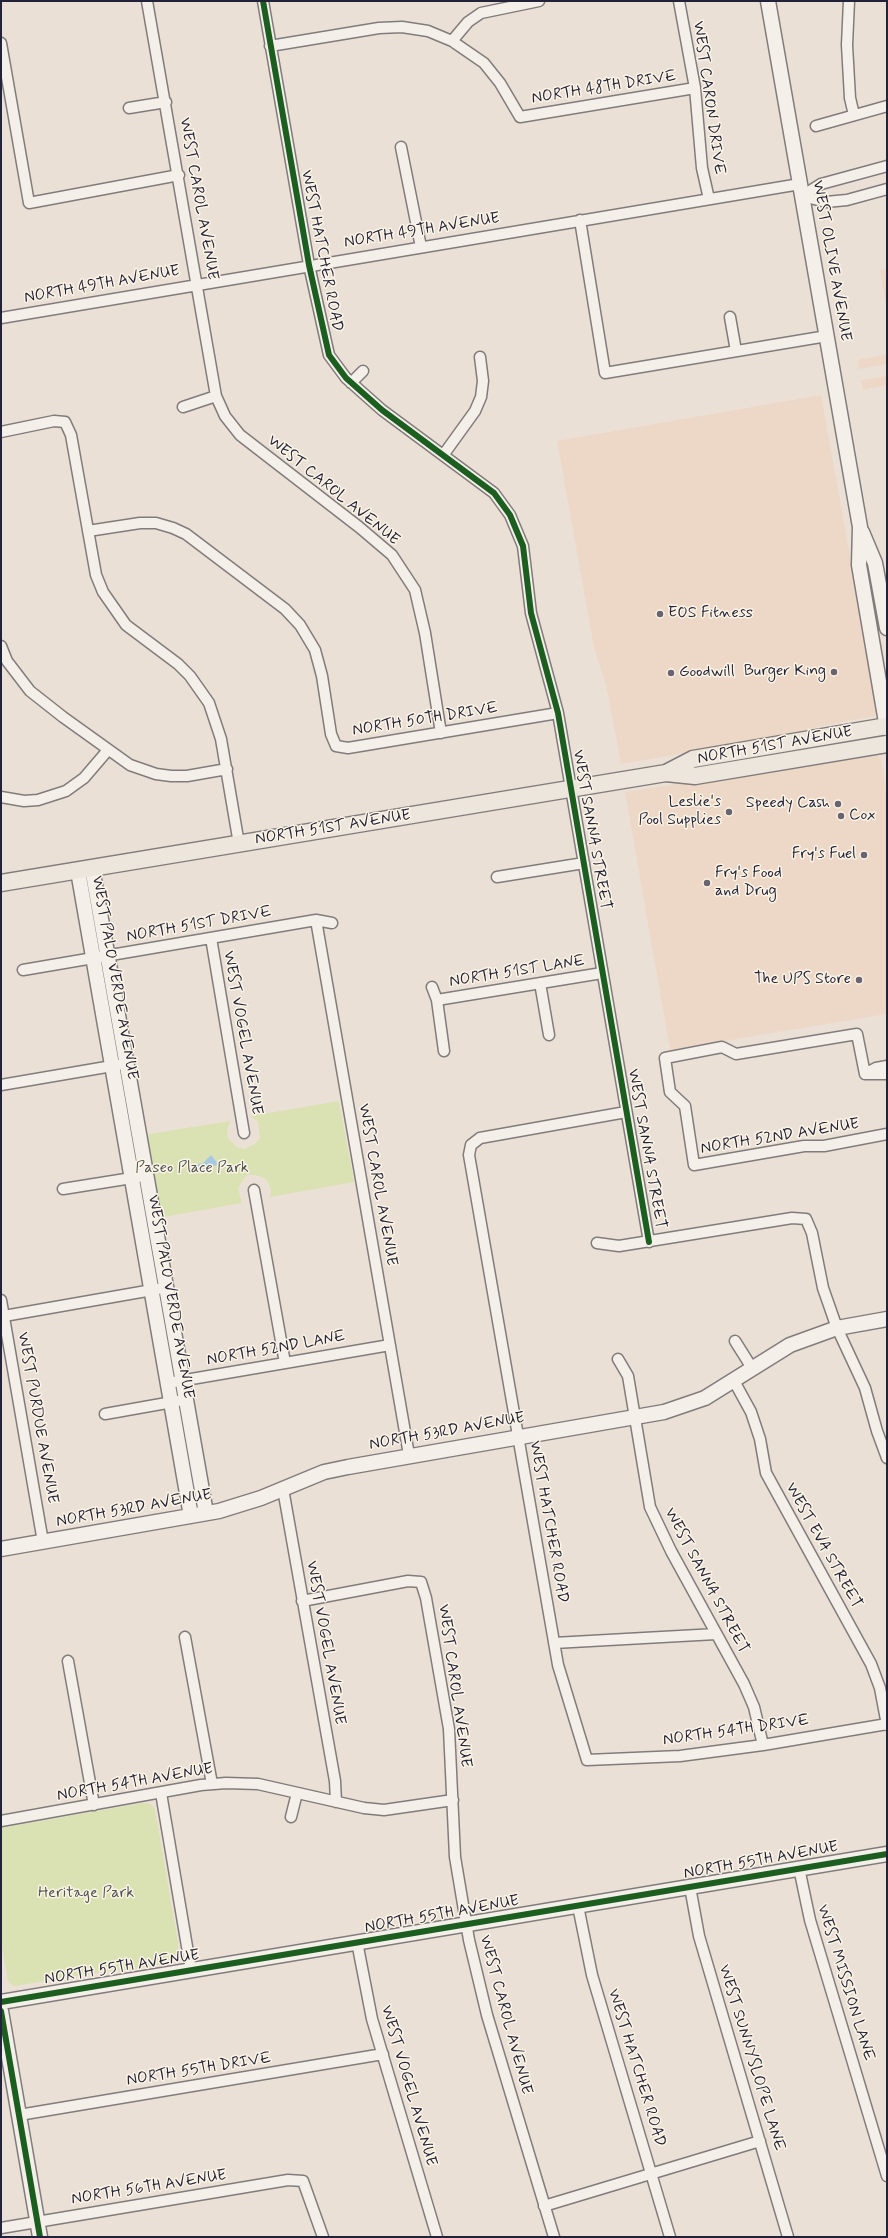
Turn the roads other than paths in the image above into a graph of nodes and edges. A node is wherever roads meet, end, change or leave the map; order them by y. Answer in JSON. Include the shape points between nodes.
{"nodes":[{"id":1,"x":147,"y":1,"type":"edge"},
{"id":2,"x":263,"y":1,"type":"edge"},
{"id":3,"x":539,"y":1,"type":"edge"},
{"id":4,"x":679,"y":1,"type":"edge"},
{"id":5,"x":768,"y":1,"type":"edge"},
{"id":6,"x":849,"y":1,"type":"edge"},
{"id":7,"x":452,"y":41,"type":"junction"},
{"id":8,"x":1,"y":43,"type":"edge"},
{"id":9,"x":270,"y":46,"type":"junction"},
{"id":10,"x":695,"y":88,"type":"junction"},
{"id":11,"x":166,"y":102,"type":"junction"},
{"id":12,"x":887,"y":106,"type":"edge"},
{"id":13,"x":129,"y":108,"type":"dead end"},
{"id":14,"x":854,"y":115,"type":"junction"},
{"id":15,"x":816,"y":126,"type":"dead end"},
{"id":16,"x":402,"y":147,"type":"dead end"},
{"id":17,"x":887,"y":166,"type":"edge"},
{"id":18,"x":179,"y":175,"type":"junction"},
{"id":19,"x":887,"y":189,"type":"edge"},
{"id":20,"x":801,"y":190,"type":"junction"},
{"id":21,"x":708,"y":199,"type":"junction"},
{"id":22,"x":580,"y":220,"type":"junction"},
{"id":23,"x":421,"y":247,"type":"junction"},
{"id":24,"x":308,"y":265,"type":"junction"},
{"id":25,"x":198,"y":284,"type":"junction"},
{"id":26,"x":730,"y":316,"type":"dead end"},
{"id":27,"x":1,"y":318,"type":"edge"},
{"id":28,"x":827,"y":336,"type":"junction"},
{"id":29,"x":736,"y":351,"type":"junction"},
{"id":30,"x":480,"y":357,"type":"dead end"},
{"id":31,"x":363,"y":371,"type":"dead end"},
{"id":32,"x":351,"y":383,"type":"junction"},
{"id":33,"x":216,"y":396,"type":"junction"},
{"id":34,"x":183,"y":407,"type":"dead end"},
{"id":35,"x":1,"y":432,"type":"edge"},
{"id":36,"x":444,"y":454,"type":"junction"},
{"id":37,"x":860,"y":527,"type":"junction"},
{"id":38,"x":88,"y":531,"type":"junction"},
{"id":39,"x":887,"y":628,"type":"edge"},
{"id":40,"x":1,"y":646,"type":"edge"},
{"id":41,"x":558,"y":713,"type":"junction"},
{"id":42,"x":887,"y":727,"type":"edge"},
{"id":43,"x":441,"y":733,"type":"junction"},
{"id":44,"x":887,"y":744,"type":"edge"},
{"id":45,"x":108,"y":750,"type":"junction"},
{"id":46,"x":226,"y":769,"type":"junction"},
{"id":47,"x":666,"y":773,"type":"junction"},
{"id":48,"x":572,"y":789,"type":"junction"},
{"id":49,"x":1,"y":797,"type":"edge"},
{"id":50,"x":240,"y":844,"type":"junction"},
{"id":51,"x":584,"y":863,"type":"junction"},
{"id":52,"x":85,"y":869,"type":"junction"},
{"id":53,"x":497,"y":877,"type":"dead end"},
{"id":54,"x":1,"y":883,"type":"edge"},
{"id":55,"x":316,"y":920,"type":"junction"},
{"id":56,"x":332,"y":923,"type":"dead end"},
{"id":57,"x":211,"y":938,"type":"junction"},
{"id":58,"x":107,"y":956,"type":"junction"},
{"id":59,"x":93,"y":958,"type":"junction"},
{"id":60,"x":23,"y":970,"type":"dead end"},
{"id":61,"x":602,"y":973,"type":"junction"},
{"id":62,"x":540,"y":983,"type":"junction"},
{"id":63,"x":432,"y":988,"type":"dead end"},
{"id":64,"x":437,"y":1000,"type":"junction"},
{"id":65,"x":549,"y":1035,"type":"dead end"},
{"id":66,"x":444,"y":1051,"type":"dead end"},
{"id":67,"x":126,"y":1063,"type":"junction"},
{"id":68,"x":112,"y":1066,"type":"junction"},
{"id":69,"x":887,"y":1066,"type":"edge"},
{"id":70,"x":864,"y":1074,"type":"junction"},
{"id":71,"x":887,"y":1074,"type":"edge"},
{"id":72,"x":1,"y":1085,"type":"edge"},
{"id":73,"x":626,"y":1112,"type":"junction"},
{"id":74,"x":244,"y":1134,"type":"dead end"},
{"id":75,"x":887,"y":1134,"type":"edge"},
{"id":76,"x":146,"y":1176,"type":"junction"},
{"id":77,"x":132,"y":1178,"type":"junction"},
{"id":78,"x":63,"y":1189,"type":"dead end"},
{"id":79,"x":254,"y":1190,"type":"dead end"},
{"id":80,"x":650,"y":1242,"type":"junction"},
{"id":81,"x":597,"y":1243,"type":"dead end"},
{"id":82,"x":166,"y":1288,"type":"junction"},
{"id":83,"x":152,"y":1290,"type":"junction"},
{"id":84,"x":1,"y":1300,"type":"edge"},
{"id":85,"x":4,"y":1316,"type":"junction"},
{"id":86,"x":887,"y":1319,"type":"edge"},
{"id":87,"x":837,"y":1328,"type":"junction"},
{"id":88,"x":735,"y":1341,"type":"dead end"},
{"id":89,"x":390,"y":1345,"type":"junction"},
{"id":90,"x":618,"y":1358,"type":"dead end"},
{"id":91,"x":285,"y":1363,"type":"junction"},
{"id":92,"x":752,"y":1368,"type":"junction"},
{"id":93,"x":182,"y":1381,"type":"junction"},
{"id":94,"x":734,"y":1381,"type":"junction"},
{"id":95,"x":168,"y":1383,"type":"junction"},
{"id":96,"x":186,"y":1399,"type":"junction"},
{"id":97,"x":171,"y":1402,"type":"junction"},
{"id":98,"x":105,"y":1414,"type":"dead end"},
{"id":99,"x":635,"y":1417,"type":"junction"},
{"id":100,"x":882,"y":1431,"type":"edge"},
{"id":101,"x":518,"y":1436,"type":"junction"},
{"id":102,"x":409,"y":1455,"type":"junction"},
{"id":103,"x":887,"y":1458,"type":"edge"},
{"id":104,"x":283,"y":1489,"type":"junction"},
{"id":105,"x":206,"y":1513,"type":"junction"},
{"id":106,"x":191,"y":1516,"type":"junction"},
{"id":107,"x":43,"y":1542,"type":"junction"},
{"id":108,"x":1,"y":1549,"type":"edge"},
{"id":109,"x":302,"y":1601,"type":"junction"},
{"id":110,"x":716,"y":1634,"type":"junction"},
{"id":111,"x":185,"y":1637,"type":"dead end"},
{"id":112,"x":554,"y":1643,"type":"junction"},
{"id":113,"x":68,"y":1661,"type":"dead end"},
{"id":114,"x":887,"y":1724,"type":"edge"},
{"id":115,"x":763,"y":1745,"type":"junction"},
{"id":116,"x":587,"y":1760,"type":"joint"},
{"id":117,"x":212,"y":1784,"type":"junction"},
{"id":118,"x":161,"y":1793,"type":"junction"},
{"id":119,"x":297,"y":1793,"type":"junction"},
{"id":120,"x":453,"y":1800,"type":"junction"},
{"id":121,"x":336,"y":1802,"type":"junction"},
{"id":122,"x":94,"y":1805,"type":"junction"},
{"id":123,"x":292,"y":1816,"type":"dead end"},
{"id":124,"x":1,"y":1821,"type":"edge"},
{"id":125,"x":887,"y":1854,"type":"edge"},
{"id":126,"x":799,"y":1868,"type":"junction"},
{"id":127,"x":690,"y":1887,"type":"junction"},
{"id":128,"x":578,"y":1906,"type":"junction"},
{"id":129,"x":466,"y":1923,"type":"junction"},
{"id":130,"x":357,"y":1942,"type":"junction"},
{"id":131,"x":191,"y":1970,"type":"junction"},
{"id":132,"x":1,"y":2002,"type":"edge"},
{"id":133,"x":1,"y":2011,"type":"edge"},
{"id":134,"x":383,"y":2054,"type":"junction"},
{"id":135,"x":19,"y":2115,"type":"junction"},
{"id":136,"x":760,"y":2141,"type":"junction"},
{"id":137,"x":652,"y":2173,"type":"junction"},
{"id":138,"x":887,"y":2176,"type":"edge"},
{"id":139,"x":544,"y":2206,"type":"junction"},
{"id":140,"x":37,"y":2222,"type":"junction"},
{"id":141,"x":1,"y":2228,"type":"edge"},
{"id":142,"x":40,"y":2237,"type":"edge"},
{"id":143,"x":323,"y":2237,"type":"edge"},
{"id":144,"x":437,"y":2237,"type":"edge"},
{"id":145,"x":554,"y":2237,"type":"edge"},
{"id":146,"x":670,"y":2237,"type":"edge"},
{"id":147,"x":788,"y":2237,"type":"edge"}],
"edges":[{"from":1,"to":11,"type":"street","name":"WEST CAROL AVENUE"},
{"from":2,"to":9,"type":"street","name":"WEST HATCHER ROAD"},
{"from":3,"to":7,"type":"street","via":[[481,13],[468,22]]},
{"from":4,"to":10,"type":"street","name":"WEST CARON DRIVE"},
{"from":5,"to":20,"type":"street","name":"WEST OLIVE AVENUE"},
{"from":6,"to":14,"type":"street","via":[[847,45],[850,98]]},
{"from":7,"to":9,"type":"street","name":"NORTH 48TH DRIVE","via":[[417,28],[392,27]]},
{"from":7,"to":10,"type":"street","name":"NORTH 48TH DRIVE","via":[[475,55],[494,75],[520,117]]},
{"from":8,"to":18,"type":"street","via":[[29,203]]},
{"from":9,"to":24,"type":"street","name":"WEST HATCHER ROAD"},
{"from":10,"to":21,"type":"street","name":"WEST CARON DRIVE","via":[[702,168]]},
{"from":11,"to":13,"type":"street","name":"WEST CAROL AVENUE"},
{"from":11,"to":18,"type":"street","name":"WEST CAROL AVENUE"},
{"from":12,"to":14,"type":"street"},
{"from":14,"to":15,"type":"street"},
{"from":16,"to":23,"type":"street"},
{"from":17,"to":20,"type":"street","name":"NORTH 49TH AVENUE"},
{"from":18,"to":25,"type":"street","name":"WEST CAROL AVENUE"},
{"from":19,"to":20,"type":"street","name":"NORTH 49TH AVENUE","via":[[847,200],[826,202]]},
{"from":20,"to":21,"type":"street","name":"NORTH 49TH AVENUE"},
{"from":20,"to":28,"type":"street","name":"WEST OLIVE AVENUE"},
{"from":21,"to":22,"type":"street","name":"NORTH 49TH AVENUE"},
{"from":22,"to":23,"type":"street","name":"NORTH 49TH AVENUE"},
{"from":22,"to":29,"type":"street","via":[[605,373]]},
{"from":23,"to":24,"type":"street","name":"NORTH 49TH AVENUE"},
{"from":24,"to":25,"type":"street","name":"NORTH 49TH AVENUE"},
{"from":24,"to":32,"type":"street","name":"WEST HATCHER ROAD","via":[[329,355]]},
{"from":25,"to":27,"type":"street","name":"NORTH 49TH AVENUE"},
{"from":25,"to":33,"type":"street","name":"WEST CAROL AVENUE"},
{"from":26,"to":29,"type":"street"},
{"from":28,"to":29,"type":"street"},
{"from":28,"to":37,"type":"street","name":"WEST OLIVE AVENUE"},
{"from":30,"to":36,"type":"street","via":[[483,381],[481,397],[475,411]]},
{"from":31,"to":32,"type":"street"},
{"from":32,"to":36,"type":"street","name":"WEST HATCHER ROAD","via":[[382,410]]},
{"from":33,"to":34,"type":"street"},
{"from":33,"to":43,"type":"street","name":"WEST CAROL AVENUE","via":[[240,435],[359,527],[395,561],[415,590],[425,633]]},
{"from":35,"to":38,"type":"street","via":[[65,422],[71,434]]},
{"from":36,"to":41,"type":"street","name":"WEST SANNA STREET","via":[[494,493],[512,521],[523,546],[531,613]]},
{"from":37,"to":39,"type":"street","name":"WEST OLIVE AVENUE","via":[[875,562]]},
{"from":37,"to":42,"type":"street","name":"WEST OLIVE AVENUE","via":[[859,565]]},
{"from":38,"to":43,"type":"street","name":"NORTH 50TH DRIVE","via":[[140,522],[173,528],[186,534],[285,609],[300,625],[315,650],[322,676],[331,734],[336,746],[348,748]]},
{"from":38,"to":46,"type":"street","via":[[96,574],[114,610],[126,625],[190,676],[209,703],[216,720]]},
{"from":40,"to":45,"type":"street","via":[[7,661],[30,691]]},
{"from":41,"to":43,"type":"street","name":"NORTH 50TH DRIVE"},
{"from":41,"to":48,"type":"street","name":"WEST SANNA STREET"},
{"from":42,"to":47,"type":"main road","name":"NORTH 51ST AVENUE","via":[[693,759]]},
{"from":44,"to":47,"type":"main road","name":"NORTH 51ST AVENUE","via":[[695,776]]},
{"from":45,"to":46,"type":"street","via":[[130,765],[156,774],[186,776]]},
{"from":45,"to":49,"type":"street","via":[[84,778],[66,791],[38,800],[24,801]]},
{"from":46,"to":50,"type":"street"},
{"from":47,"to":48,"type":"main road","name":"NORTH 51ST AVENUE"},
{"from":48,"to":50,"type":"main road","name":"NORTH 51ST AVENUE"},
{"from":48,"to":51,"type":"street","name":"WEST SANNA STREET"},
{"from":50,"to":52,"type":"main road","name":"NORTH 51ST AVENUE"},
{"from":51,"to":53,"type":"street"},
{"from":51,"to":61,"type":"street","name":"WEST SANNA STREET"},
{"from":52,"to":54,"type":"main road","name":"NORTH 51ST AVENUE"},
{"from":52,"to":58,"type":"street","name":"WEST PALO VERDE AVENUE"},
{"from":52,"to":59,"type":"street","name":"WEST PALO VERDE AVENUE"},
{"from":55,"to":56,"type":"street","name":"NORTH 51ST DRIVE"},
{"from":55,"to":57,"type":"street","name":"NORTH 51ST DRIVE"},
{"from":55,"to":89,"type":"street","name":"WEST CAROL AVENUE"},
{"from":57,"to":58,"type":"street","name":"NORTH 51ST DRIVE"},
{"from":57,"to":74,"type":"street","name":"WEST VOGEL AVENUE"},
{"from":58,"to":59,"type":"street","name":"NORTH 51ST DRIVE"},
{"from":58,"to":67,"type":"street","name":"WEST PALO VERDE AVENUE"},
{"from":59,"to":60,"type":"street","name":"NORTH 51ST DRIVE"},
{"from":59,"to":68,"type":"street","name":"WEST PALO VERDE AVENUE"},
{"from":61,"to":62,"type":"street","name":"NORTH 51ST LANE"},
{"from":61,"to":73,"type":"street","name":"WEST SANNA STREET"},
{"from":62,"to":64,"type":"street","name":"NORTH 51ST LANE"},
{"from":62,"to":65,"type":"street"},
{"from":63,"to":64,"type":"street"},
{"from":64,"to":66,"type":"street"},
{"from":67,"to":68,"type":"street"},
{"from":67,"to":76,"type":"street","name":"WEST PALO VERDE AVENUE"},
{"from":68,"to":72,"type":"street"},
{"from":68,"to":77,"type":"street","name":"WEST PALO VERDE AVENUE"},
{"from":69,"to":70,"type":"street"},
{"from":70,"to":71,"type":"street"},
{"from":70,"to":75,"type":"street","name":"NORTH 52ND AVENUE","via":[[857,1034],[736,1054],[722,1047],[665,1058],[670,1092],[685,1106],[694,1165]]},
{"from":73,"to":80,"type":"street","name":"WEST SANNA STREET"},
{"from":73,"to":101,"type":"street","name":"WEST HATCHER ROAD","via":[[480,1138],[471,1145],[469,1155]]},
{"from":76,"to":77,"type":"street"},
{"from":76,"to":82,"type":"street","name":"WEST PALO VERDE AVENUE"},
{"from":77,"to":78,"type":"street"},
{"from":77,"to":83,"type":"street","name":"WEST PALO VERDE AVENUE"},
{"from":79,"to":91,"type":"street"},
{"from":80,"to":81,"type":"street","via":[[620,1246]]},
{"from":80,"to":87,"type":"street","via":[[792,1218],[806,1219],[812,1233],[823,1288]]},
{"from":82,"to":83,"type":"street"},
{"from":82,"to":93,"type":"street","name":"WEST PALO VERDE AVENUE"},
{"from":83,"to":85,"type":"street"},
{"from":83,"to":95,"type":"street","name":"WEST PALO VERDE AVENUE"},
{"from":84,"to":85,"type":"street","name":"WEST PURDUE AVENUE"},
{"from":85,"to":107,"type":"street","name":"WEST PURDUE AVENUE"},
{"from":86,"to":87,"type":"street","name":"NORTH 53RD AVENUE"},
{"from":87,"to":92,"type":"street","name":"NORTH 53RD AVENUE","via":[[790,1345]]},
{"from":87,"to":100,"type":"street"},
{"from":88,"to":92,"type":"street"},
{"from":89,"to":91,"type":"street","name":"NORTH 52ND LANE"},
{"from":89,"to":102,"type":"street","name":"WEST CAROL AVENUE"},
{"from":90,"to":99,"type":"street","name":"WEST SANNA STREET","via":[[628,1376]]},
{"from":91,"to":93,"type":"street","name":"NORTH 52ND LANE"},
{"from":92,"to":94,"type":"street","name":"NORTH 53RD AVENUE"},
{"from":93,"to":95,"type":"street","name":"NORTH 52ND LANE"},
{"from":93,"to":96,"type":"street","name":"WEST PALO VERDE AVENUE"},
{"from":94,"to":99,"type":"street","name":"NORTH 53RD AVENUE","via":[[691,1404]]},
{"from":94,"to":114,"type":"street","name":"WEST EVA STREET","via":[[751,1412],[760,1439],[766,1473],[871,1664],[880,1688]]},
{"from":95,"to":97,"type":"street","name":"WEST PALO VERDE AVENUE"},
{"from":96,"to":97,"type":"street"},
{"from":96,"to":105,"type":"street","name":"WEST PALO VERDE AVENUE"},
{"from":97,"to":98,"type":"street"},
{"from":97,"to":106,"type":"street","name":"WEST PALO VERDE AVENUE"},
{"from":99,"to":101,"type":"street","name":"NORTH 53RD AVENUE"},
{"from":99,"to":110,"type":"street","name":"WEST SANNA STREET","via":[[650,1508],[656,1524]]},
{"from":100,"to":103,"type":"street"},
{"from":101,"to":102,"type":"street","name":"NORTH 53RD AVENUE"},
{"from":101,"to":112,"type":"street","name":"WEST HATCHER ROAD"},
{"from":102,"to":104,"type":"street","name":"NORTH 53RD AVENUE","via":[[324,1472]]},
{"from":104,"to":105,"type":"street","name":"NORTH 53RD AVENUE","via":[[241,1506]]},
{"from":104,"to":109,"type":"street","name":"WEST VOGEL AVENUE"},
{"from":105,"to":106,"type":"street","name":"NORTH 53RD AVENUE"},
{"from":106,"to":107,"type":"street","name":"NORTH 53RD AVENUE"},
{"from":107,"to":108,"type":"street","name":"NORTH 53RD AVENUE"},
{"from":109,"to":120,"type":"street","name":"WEST CAROL AVENUE","via":[[408,1582],[421,1582],[449,1729]]},
{"from":109,"to":121,"type":"street","name":"WEST VOGEL AVENUE","via":[[335,1782]]},
{"from":110,"to":112,"type":"street"},
{"from":110,"to":115,"type":"street","name":"WEST SANNA STREET","via":[[754,1707]]},
{"from":111,"to":117,"type":"street"},
{"from":112,"to":116,"type":"street","name":"WEST HATCHER ROAD","via":[[566,1696]]},
{"from":113,"to":122,"type":"street"},
{"from":114,"to":115,"type":"street","name":"NORTH 54TH DRIVE"},
{"from":115,"to":116,"type":"street","name":"NORTH 54TH DRIVE","via":[[680,1756]]},
{"from":117,"to":118,"type":"street","name":"NORTH 54TH AVENUE"},
{"from":117,"to":119,"type":"street","name":"NORTH 54TH AVENUE","via":[[258,1784]]},
{"from":118,"to":122,"type":"street","name":"NORTH 54TH AVENUE"},
{"from":118,"to":131,"type":"street"},
{"from":119,"to":121,"type":"street","name":"NORTH 54TH AVENUE"},
{"from":119,"to":123,"type":"street"},
{"from":120,"to":121,"type":"street","name":"NORTH 54TH AVENUE","via":[[384,1810]]},
{"from":120,"to":129,"type":"street","name":"WEST CAROL AVENUE","via":[[455,1856]]},
{"from":122,"to":124,"type":"street","name":"NORTH 54TH AVENUE"},
{"from":125,"to":126,"type":"street","name":"NORTH 55TH AVENUE"},
{"from":126,"to":127,"type":"street","name":"NORTH 55TH AVENUE"},
{"from":126,"to":138,"type":"street","name":"WEST MISSION LANE","via":[[809,1914]]},
{"from":127,"to":128,"type":"street","name":"NORTH 55TH AVENUE"},
{"from":127,"to":136,"type":"street","name":"WEST SUNNYSLOPE LANE","via":[[699,1936]]},
{"from":128,"to":129,"type":"street","name":"NORTH 55TH AVENUE"},
{"from":128,"to":137,"type":"street","name":"WEST HATCHER ROAD","via":[[592,1975]]},
{"from":129,"to":130,"type":"street","name":"NORTH 55TH AVENUE"},
{"from":129,"to":139,"type":"street","name":"WEST CAROL AVENUE","via":[[479,1986]]},
{"from":130,"to":131,"type":"street","name":"NORTH 55TH AVENUE"},
{"from":130,"to":134,"type":"street","name":"WEST VOGEL AVENUE","via":[[367,1997]]},
{"from":131,"to":132,"type":"street","name":"NORTH 55TH AVENUE"},
{"from":133,"to":135,"type":"street"},
{"from":134,"to":135,"type":"street","name":"NORTH 55TH DRIVE"},
{"from":134,"to":144,"type":"street","name":"WEST VOGEL AVENUE"},
{"from":135,"to":140,"type":"street"},
{"from":136,"to":137,"type":"street"},
{"from":136,"to":147,"type":"street","name":"WEST SUNNYSLOPE LANE"},
{"from":137,"to":139,"type":"street"},
{"from":137,"to":146,"type":"street","name":"WEST HATCHER ROAD"},
{"from":139,"to":145,"type":"street","name":"WEST CAROL AVENUE"},
{"from":140,"to":141,"type":"street","name":"NORTH 56TH AVENUE"},
{"from":140,"to":142,"type":"street"},
{"from":140,"to":143,"type":"street","name":"NORTH 56TH AVENUE","via":[[288,2180],[303,2181]]}]}
